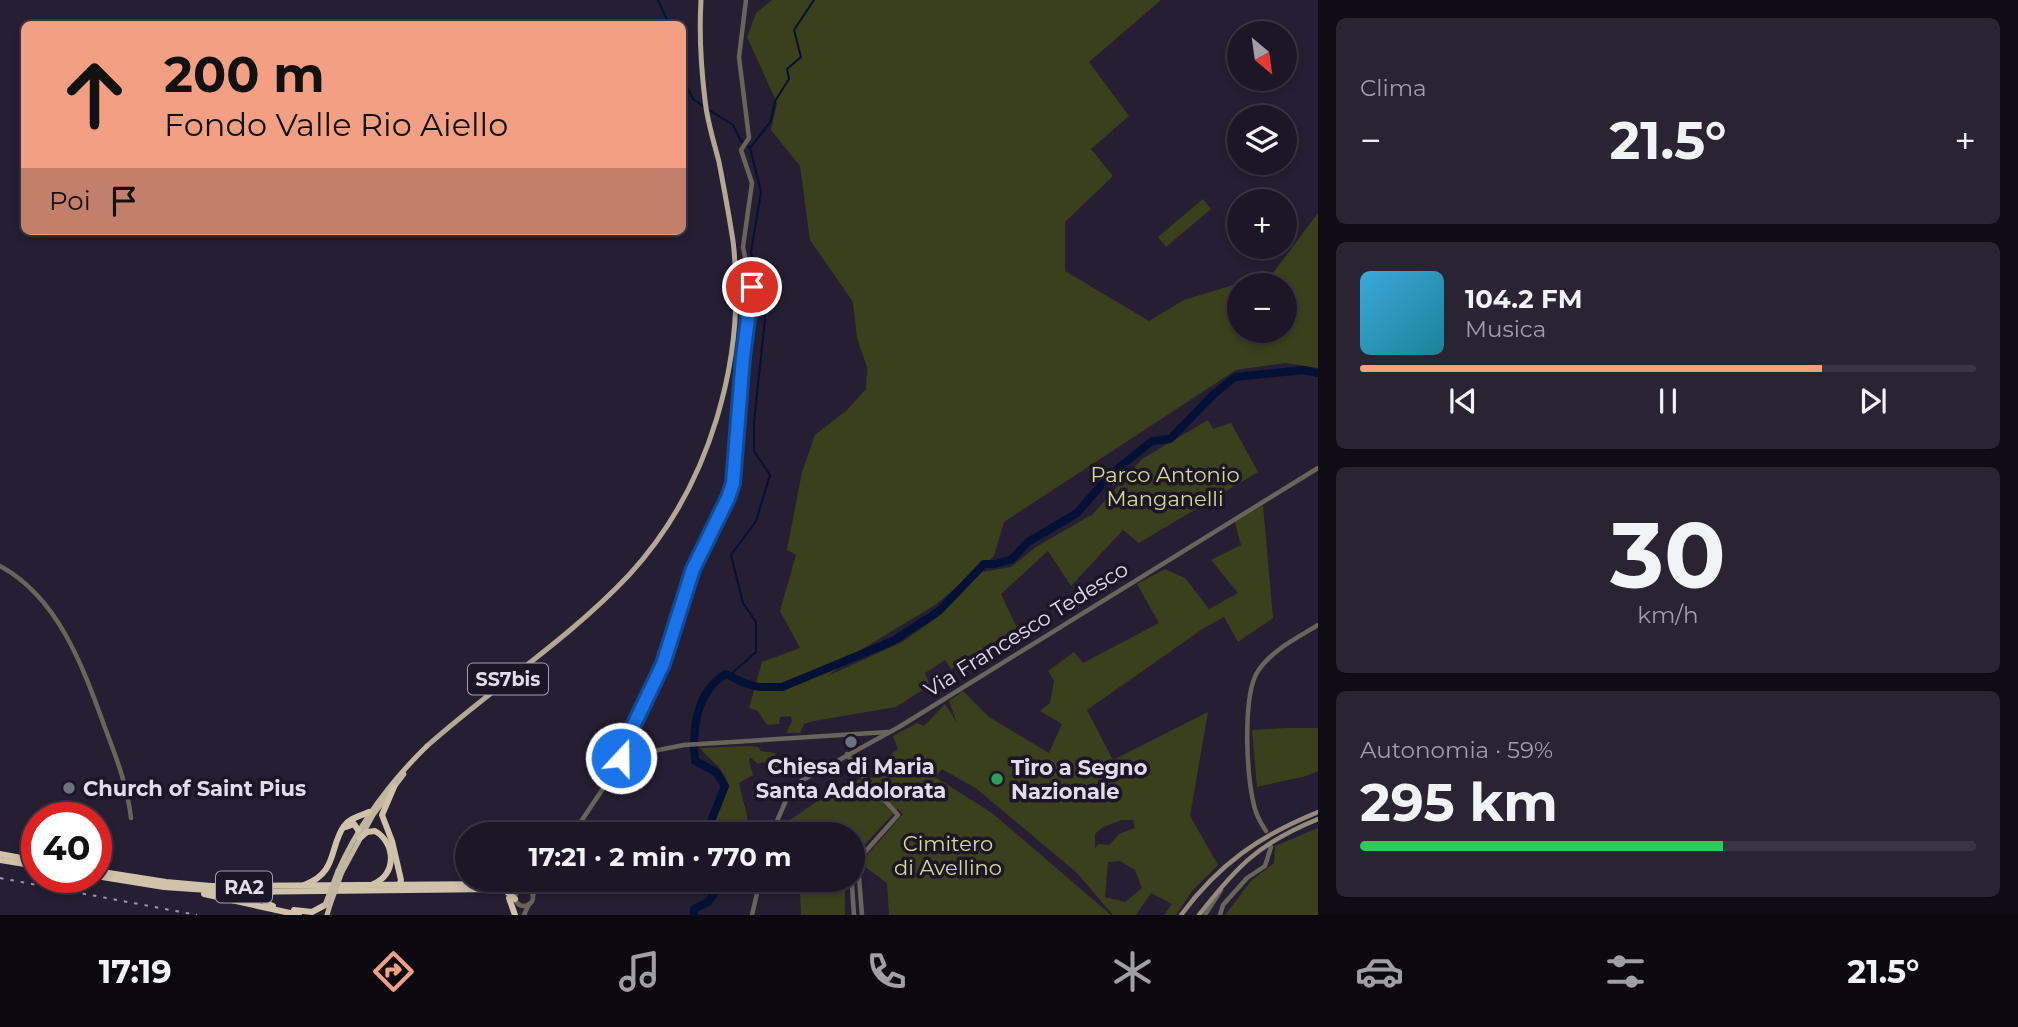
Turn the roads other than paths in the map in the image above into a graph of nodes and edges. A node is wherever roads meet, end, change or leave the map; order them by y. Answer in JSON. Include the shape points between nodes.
{"nodes":[{"id":1,"x":701,"y":0,"type":"edge"},
{"id":2,"x":746,"y":0,"type":"edge"},
{"id":3,"x":1318,"y":468,"type":"edge"},
{"id":4,"x":0,"y":566,"type":"edge"},
{"id":5,"x":1318,"y":625,"type":"edge"},
{"id":6,"x":889,"y":732,"type":"junction"},
{"id":7,"x":427,"y":746,"type":"joint"},
{"id":8,"x":626,"y":751,"type":"junction"},
{"id":9,"x":638,"y":754,"type":"junction"},
{"id":10,"x":847,"y":754,"type":"junction"},
{"id":11,"x":626,"y":759,"type":"junction"},
{"id":12,"x":392,"y":785,"type":"junction"},
{"id":13,"x":369,"y":812,"type":"junction"},
{"id":14,"x":1318,"y":812,"type":"edge"},
{"id":15,"x":131,"y":818,"type":"dead end"},
{"id":16,"x":1318,"y":819,"type":"edge"},
{"id":17,"x":581,"y":822,"type":"edge"},
{"id":18,"x":777,"y":822,"type":"edge"},
{"id":19,"x":342,"y":831,"type":"junction"},
{"id":20,"x":1266,"y":831,"type":"dead end"},
{"id":21,"x":359,"y":834,"type":"junction"},
{"id":22,"x":1271,"y":847,"type":"dead end"},
{"id":23,"x":865,"y":852,"type":"edge"},
{"id":24,"x":0,"y":854,"type":"edge"},
{"id":25,"x":21,"y":857,"type":"edge"},
{"id":26,"x":0,"y":860,"type":"edge"},
{"id":27,"x":21,"y":863,"type":"edge"},
{"id":28,"x":326,"y":870,"type":"junction"},
{"id":29,"x":399,"y":870,"type":"junction"},
{"id":30,"x":112,"y":876,"type":"edge"},
{"id":31,"x":112,"y":877,"type":"edge"},
{"id":32,"x":1225,"y":882,"type":"junction"},
{"id":33,"x":334,"y":885,"type":"junction"},
{"id":34,"x":370,"y":885,"type":"junction"},
{"id":35,"x":399,"y":885,"type":"junction"},
{"id":36,"x":418,"y":885,"type":"junction"},
{"id":37,"x":455,"y":885,"type":"edge"},
{"id":38,"x":299,"y":886,"type":"junction"},
{"id":39,"x":455,"y":890,"type":"edge"},
{"id":40,"x":196,"y":891,"type":"junction"},
{"id":41,"x":274,"y":892,"type":"junction"},
{"id":42,"x":348,"y":892,"type":"junction"},
{"id":43,"x":497,"y":892,"type":"edge"},
{"id":44,"x":506,"y":892,"type":"edge"},
{"id":45,"x":516,"y":892,"type":"edge"},
{"id":46,"x":531,"y":892,"type":"edge"},
{"id":47,"x":534,"y":892,"type":"edge"},
{"id":48,"x":757,"y":892,"type":"edge"},
{"id":49,"x":852,"y":892,"type":"edge"},
{"id":50,"x":860,"y":892,"type":"edge"},
{"id":51,"x":533,"y":896,"type":"junction"},
{"id":52,"x":515,"y":900,"type":"junction"},
{"id":53,"x":327,"y":905,"type":"junction"},
{"id":54,"x":529,"y":905,"type":"junction"},
{"id":55,"x":299,"y":915,"type":"edge"},
{"id":56,"x":325,"y":915,"type":"edge"},
{"id":57,"x":515,"y":915,"type":"edge"},
{"id":58,"x":524,"y":915,"type":"edge"},
{"id":59,"x":752,"y":915,"type":"edge"},
{"id":60,"x":854,"y":915,"type":"edge"},
{"id":61,"x":862,"y":915,"type":"edge"},
{"id":62,"x":1181,"y":915,"type":"edge"},
{"id":63,"x":1199,"y":915,"type":"edge"},
{"id":64,"x":1205,"y":915,"type":"edge"},
{"id":65,"x":1220,"y":915,"type":"edge"}],
"edges":[{"from":1,"to":7,"type":"main road","number":"SS7bis","via":[[705,103],[733,241],[737,300],[720,409],[697,470],[664,530],[628,575]]},
{"from":2,"to":8,"type":"street","via":[[739,57],[749,138],[741,150],[752,183],[743,247],[752,293],[736,466],[728,498],[693,569],[663,664]]},
{"from":3,"to":6,"type":"street","name":"Via Francesco Tedesco"},
{"from":4,"to":15,"type":"street","via":[[33,590],[76,653],[127,788]]},
{"from":5,"to":20,"type":"street","via":[[1270,657],[1251,685],[1247,720],[1250,778],[1255,809]]},
{"from":6,"to":9,"type":"street","via":[[684,745]]},
{"from":6,"to":10,"type":"street","name":"Via Francesco Tedesco"},
{"from":7,"to":12,"type":"highway","number":"SS7bis"},
{"from":8,"to":9,"type":"street"},
{"from":8,"to":11,"type":"street"},
{"from":8,"to":11,"type":"street"},
{"from":9,"to":11,"type":"street"},
{"from":10,"to":18,"type":"street","name":"Via Francesco Tedesco","via":[[794,788]]},
{"from":10,"to":23,"type":"street","via":[[898,815]]},
{"from":11,"to":17,"type":"street"},
{"from":12,"to":13,"type":"highway","number":"SS7bis"},
{"from":12,"to":21,"type":"highway","number":"SS7bis"},
{"from":12,"to":29,"type":"highway","via":[[382,812]]},
{"from":13,"to":19,"type":"highway","via":[[350,821]]},
{"from":13,"to":21,"type":"highway","number":"SS7bis"},
{"from":14,"to":62,"type":"main road","via":[[1242,852],[1208,881]]},
{"from":16,"to":32,"type":"main road","via":[[1263,848]]},
{"from":19,"to":21,"type":"highway","via":[[354,824]]},
{"from":19,"to":28,"type":"highway"},
{"from":21,"to":34,"type":"highway","via":[[378,832],[391,852],[387,874]]},
{"from":21,"to":53,"type":"highway","number":"SS7bis","bridge":true},
{"from":22,"to":65,"type":"street","via":[[1265,866],[1247,878]]},
{"from":24,"to":25,"type":"highway"},
{"from":26,"to":27,"type":"highway"},
{"from":28,"to":33,"type":"highway","via":[[326,878]]},
{"from":28,"to":38,"type":"highway"},
{"from":29,"to":35,"type":"highway"},
{"from":29,"to":36,"type":"highway"},
{"from":30,"to":38,"type":"highway","number":"RA2","via":[[195,885]]},
{"from":31,"to":40,"type":"highway","number":"RA2"},
{"from":32,"to":63,"type":"main road"},
{"from":32,"to":64,"type":"street"},
{"from":33,"to":34,"type":"highway","number":"RA2"},
{"from":33,"to":38,"type":"highway","number":"RA2"},
{"from":34,"to":35,"type":"highway","number":"RA2"},
{"from":35,"to":36,"type":"highway","number":"RA2"},
{"from":35,"to":42,"type":"highway"},
{"from":36,"to":37,"type":"highway","number":"RA2"},
{"from":39,"to":42,"type":"highway","number":"RA2"},
{"from":40,"to":41,"type":"highway","number":"RA2"},
{"from":40,"to":55,"type":"highway"},
{"from":41,"to":42,"type":"highway","number":"RA2"},
{"from":41,"to":53,"type":"highway","via":[[266,896],[266,903],[305,912]]},
{"from":43,"to":57,"type":"highway","via":[[508,897]]},
{"from":44,"to":52,"type":"highway"},
{"from":45,"to":52,"type":"street"},
{"from":46,"to":51,"type":"street"},
{"from":47,"to":51,"type":"street"},
{"from":48,"to":59,"type":"street"},
{"from":49,"to":60,"type":"street"},
{"from":50,"to":61,"type":"street"},
{"from":51,"to":54,"type":"street"},
{"from":52,"to":54,"type":"street"},
{"from":52,"to":57,"type":"street"},
{"from":53,"to":56,"type":"highway","number":"SS7bis"},
{"from":54,"to":58,"type":"street"}]}
